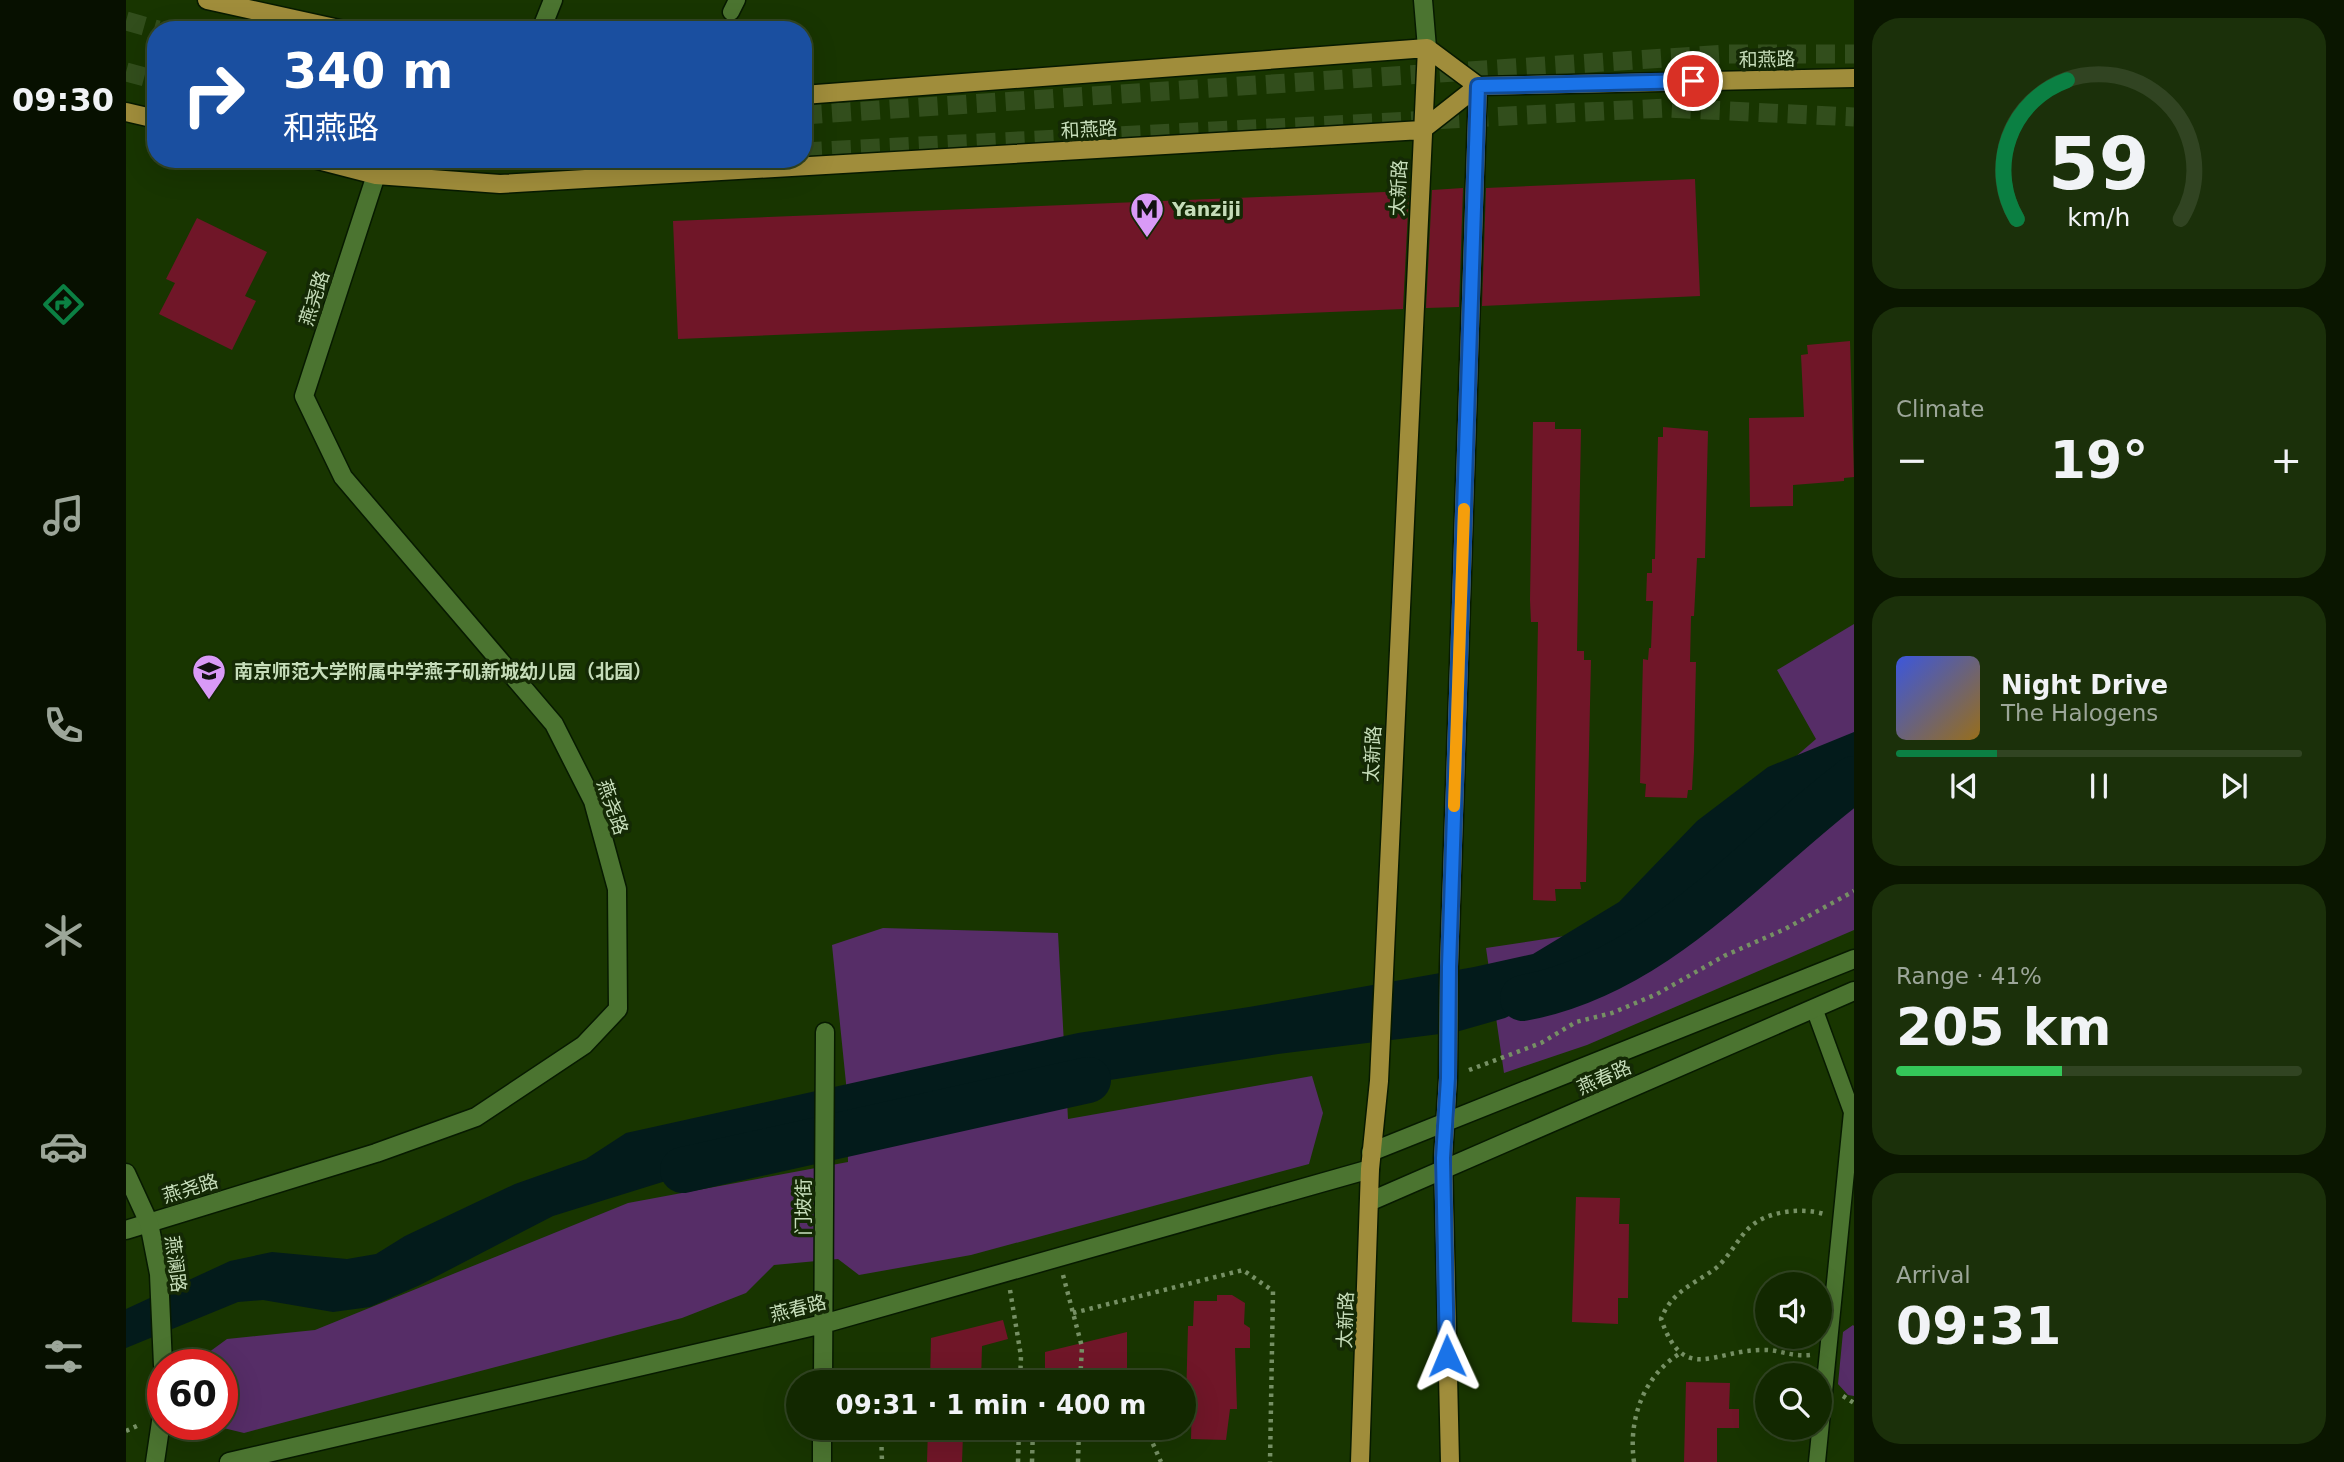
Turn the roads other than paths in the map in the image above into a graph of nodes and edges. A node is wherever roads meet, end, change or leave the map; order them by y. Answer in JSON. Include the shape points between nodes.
{"nodes":[{"id":1,"x":207,"y":0,"type":"edge"},
{"id":2,"x":553,"y":0,"type":"edge"},
{"id":3,"x":1423,"y":0,"type":"edge"},
{"id":4,"x":303,"y":21,"type":"edge"},
{"id":5,"x":545,"y":21,"type":"edge"},
{"id":6,"x":1427,"y":48,"type":"junction"},
{"id":7,"x":1854,"y":78,"type":"edge"},
{"id":8,"x":1478,"y":86,"type":"junction"},
{"id":9,"x":812,"y":93,"type":"edge"},
{"id":10,"x":126,"y":112,"type":"edge"},
{"id":11,"x":147,"y":118,"type":"edge"},
{"id":12,"x":1422,"y":130,"type":"junction"},
{"id":13,"x":812,"y":166,"type":"edge"},
{"id":14,"x":349,"y":168,"type":"edge"},
{"id":15,"x":773,"y":168,"type":"edge"},
{"id":16,"x":376,"y":175,"type":"junction"},
{"id":17,"x":1854,"y":959,"type":"edge"},
{"id":18,"x":1854,"y":991,"type":"edge"},
{"id":19,"x":1814,"y":1008,"type":"junction"},
{"id":20,"x":825,"y":1032,"type":"dead end"},
{"id":21,"x":1850,"y":1092,"type":"edge"},
{"id":22,"x":1444,"y":1122,"type":"junction"},
{"id":23,"x":1371,"y":1161,"type":"junction"},
{"id":24,"x":1443,"y":1170,"type":"junction"},
{"id":25,"x":126,"y":1173,"type":"edge"},
{"id":26,"x":1371,"y":1201,"type":"junction"},
{"id":27,"x":149,"y":1223,"type":"junction"},
{"id":28,"x":126,"y":1230,"type":"edge"},
{"id":29,"x":823,"y":1324,"type":"junction"},
{"id":30,"x":162,"y":1349,"type":"edge"},
{"id":31,"x":822,"y":1370,"type":"edge"},
{"id":32,"x":158,"y":1440,"type":"edge"},
{"id":33,"x":822,"y":1440,"type":"edge"},
{"id":34,"x":155,"y":1462,"type":"edge"},
{"id":35,"x":229,"y":1462,"type":"edge"},
{"id":36,"x":822,"y":1462,"type":"edge"},
{"id":37,"x":1360,"y":1462,"type":"edge"},
{"id":38,"x":1450,"y":1462,"type":"edge"},
{"id":39,"x":1818,"y":1462,"type":"edge"}],
"edges":[{"from":1,"to":4,"type":"main road"},
{"from":2,"to":5,"type":"street"},
{"from":3,"to":6,"type":"street"},
{"from":6,"to":8,"type":"main road"},
{"from":6,"to":9,"type":"main road"},
{"from":6,"to":12,"type":"main road","name":"太新路"},
{"from":7,"to":8,"type":"main road","name":"和燕路"},
{"from":8,"to":12,"type":"main road"},
{"from":8,"to":22,"type":"main road"},
{"from":10,"to":11,"type":"main road"},
{"from":12,"to":13,"type":"main road","name":"和燕路"},
{"from":12,"to":23,"type":"main road","name":"太新路","via":[[1379,1081]]},
{"from":14,"to":16,"type":"main road","name":"和燕路"},
{"from":15,"to":16,"type":"main road","name":"和燕路","via":[[500,184]]},
{"from":16,"to":27,"type":"street","name":"燕尧路","via":[[304,396],[344,477],[554,724],[593,801],[617,889],[618,1009],[584,1045],[477,1117]]},
{"from":17,"to":22,"type":"street","name":"燕春路"},
{"from":18,"to":19,"type":"street","name":"燕春路"},
{"from":19,"to":21,"type":"lane"},
{"from":19,"to":24,"type":"street","name":"燕春路"},
{"from":20,"to":29,"type":"street","name":"门坡街"},
{"from":21,"to":39,"type":"lane","via":[[1852,1112]]},
{"from":22,"to":23,"type":"street","name":"燕春路"},
{"from":22,"to":24,"type":"main road"},
{"from":23,"to":26,"type":"main road","name":"太新路"},
{"from":23,"to":29,"type":"street","name":"燕春路"},
{"from":24,"to":26,"type":"street","name":"燕春路"},
{"from":24,"to":38,"type":"main road"},
{"from":25,"to":27,"type":"street","name":"燕澜路"},
{"from":26,"to":37,"type":"main road","name":"太新路"},
{"from":27,"to":28,"type":"street","name":"燕尧路"},
{"from":27,"to":30,"type":"street","name":"燕澜路","via":[[159,1274]]},
{"from":29,"to":31,"type":"street","name":"门坡街"},
{"from":29,"to":35,"type":"street","name":"燕春路"},
{"from":32,"to":34,"type":"street"},
{"from":33,"to":36,"type":"street"}]}
